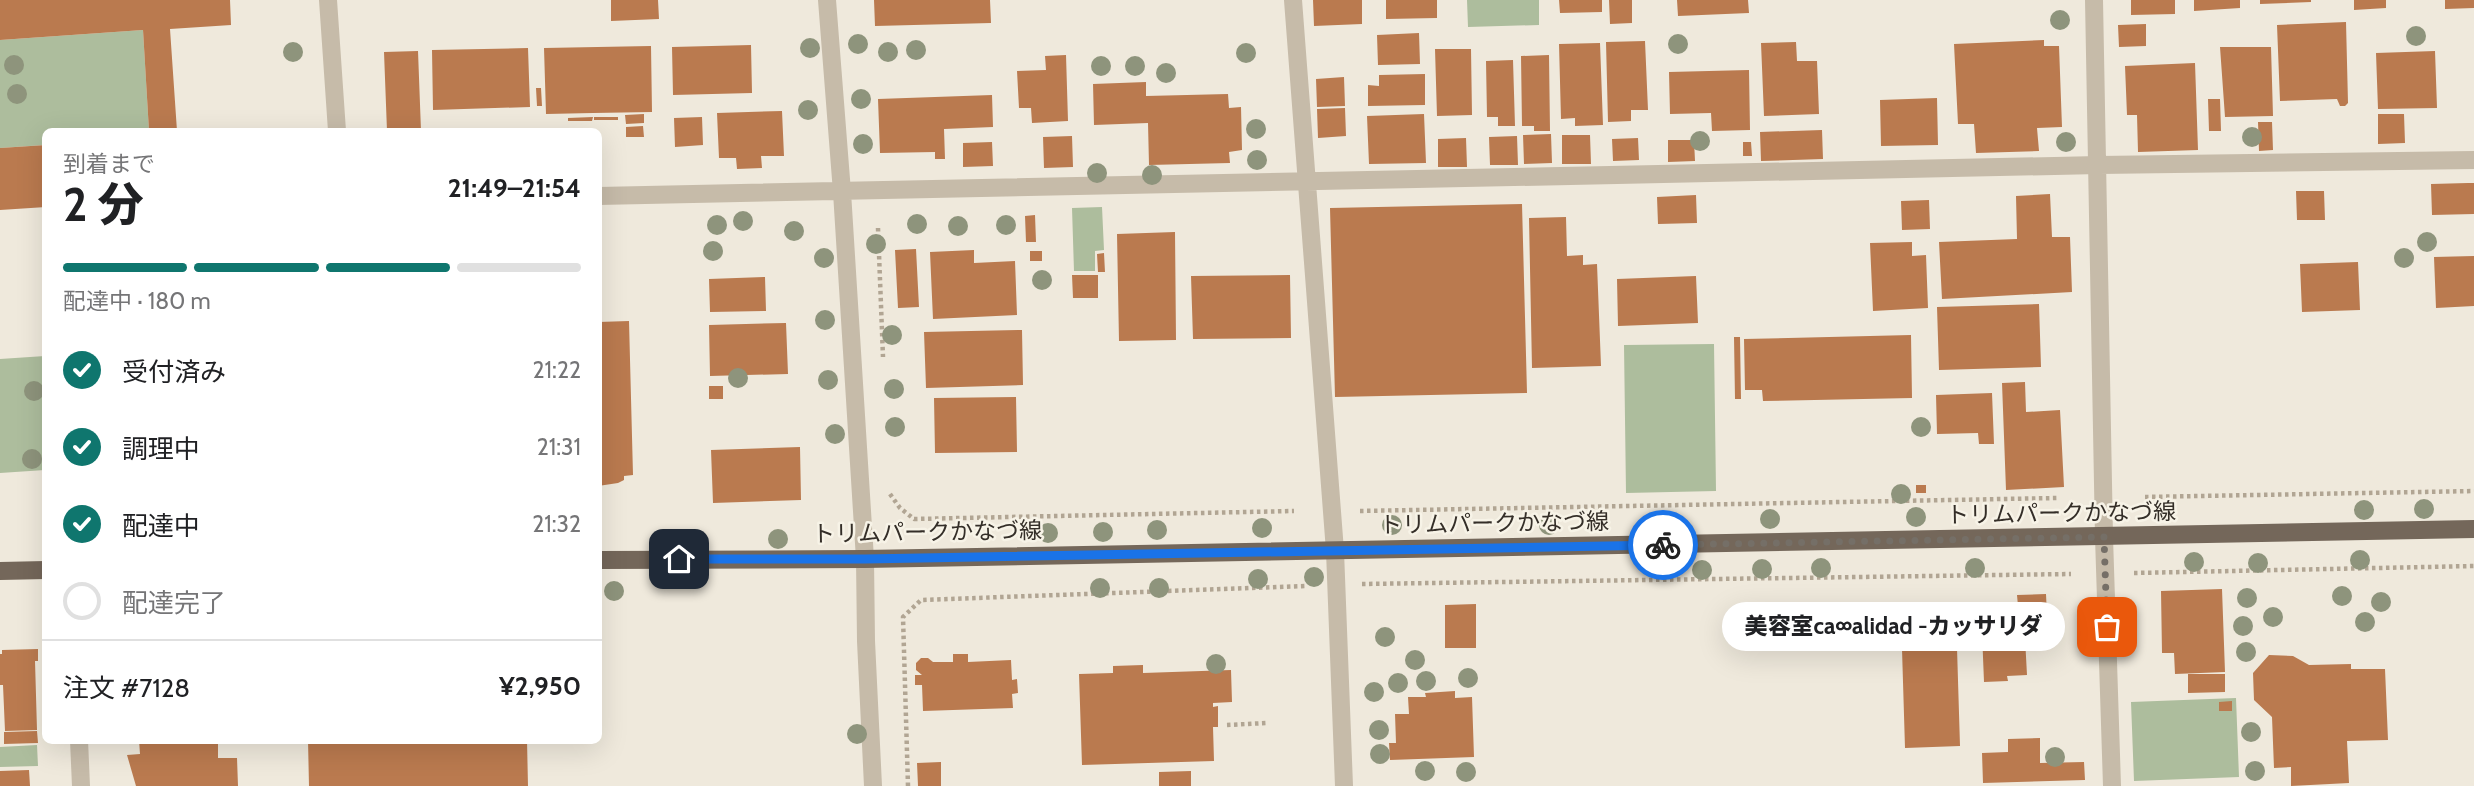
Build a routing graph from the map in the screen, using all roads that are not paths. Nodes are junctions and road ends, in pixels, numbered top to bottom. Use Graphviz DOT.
graph roads {
  1 [pos="328,0"];
  2 [pos="827,0"];
  3 [pos="1293,0"];
  4 [pos="2094,0"];
  5 [pos="337,128"];
  6 [pos="2474,160"];
  7 [pos="2099,165"];
  8 [pos="1308,181"];
  9 [pos="842,192"];
  10 [pos="602,196"];
  11 [pos="2474,529"];
  12 [pos="2104,537"];
  13 [pos="1335,551"];
  14 [pos="865,559"];
  15 [pos="602,560"];
  16 [pos="42,570"];
  17 [pos="0,571"];
  18 [pos="79,744"];
  19 [pos="81,786"];
  20 [pos="873,786"];
  21 [pos="1344,786"];
  22 [pos="2112,786"];
  1 -- 5 [label="street"];
  2 -- 9 [label="street"];
  3 -- 8 [label="street"];
  4 -- 7 [label="street"];
  6 -- 7 [label="street"];
  7 -- 8 [label="street"];
  7 -- 12 [label="street"];
  8 -- 9 [label="street"];
  8 -- 13 [label="street"];
  9 -- 10 [label="street"];
  9 -- 14 [label="street"];
  11 -- 12 [label="main road, トリムパークかなづ線"];
  12 -- 13 [label="main road, トリムパークかなづ線"];
  12 -- 22 [label="street"];
  13 -- 14 [label="main road, トリムパークかなづ線"];
  13 -- 21 [label="street"];
  14 -- 15 [label="main road, トリムパークかなづ線"];
  14 -- 20 [label="street"];
  16 -- 17 [label="main road"];
  18 -- 19 [label="street"];
}
